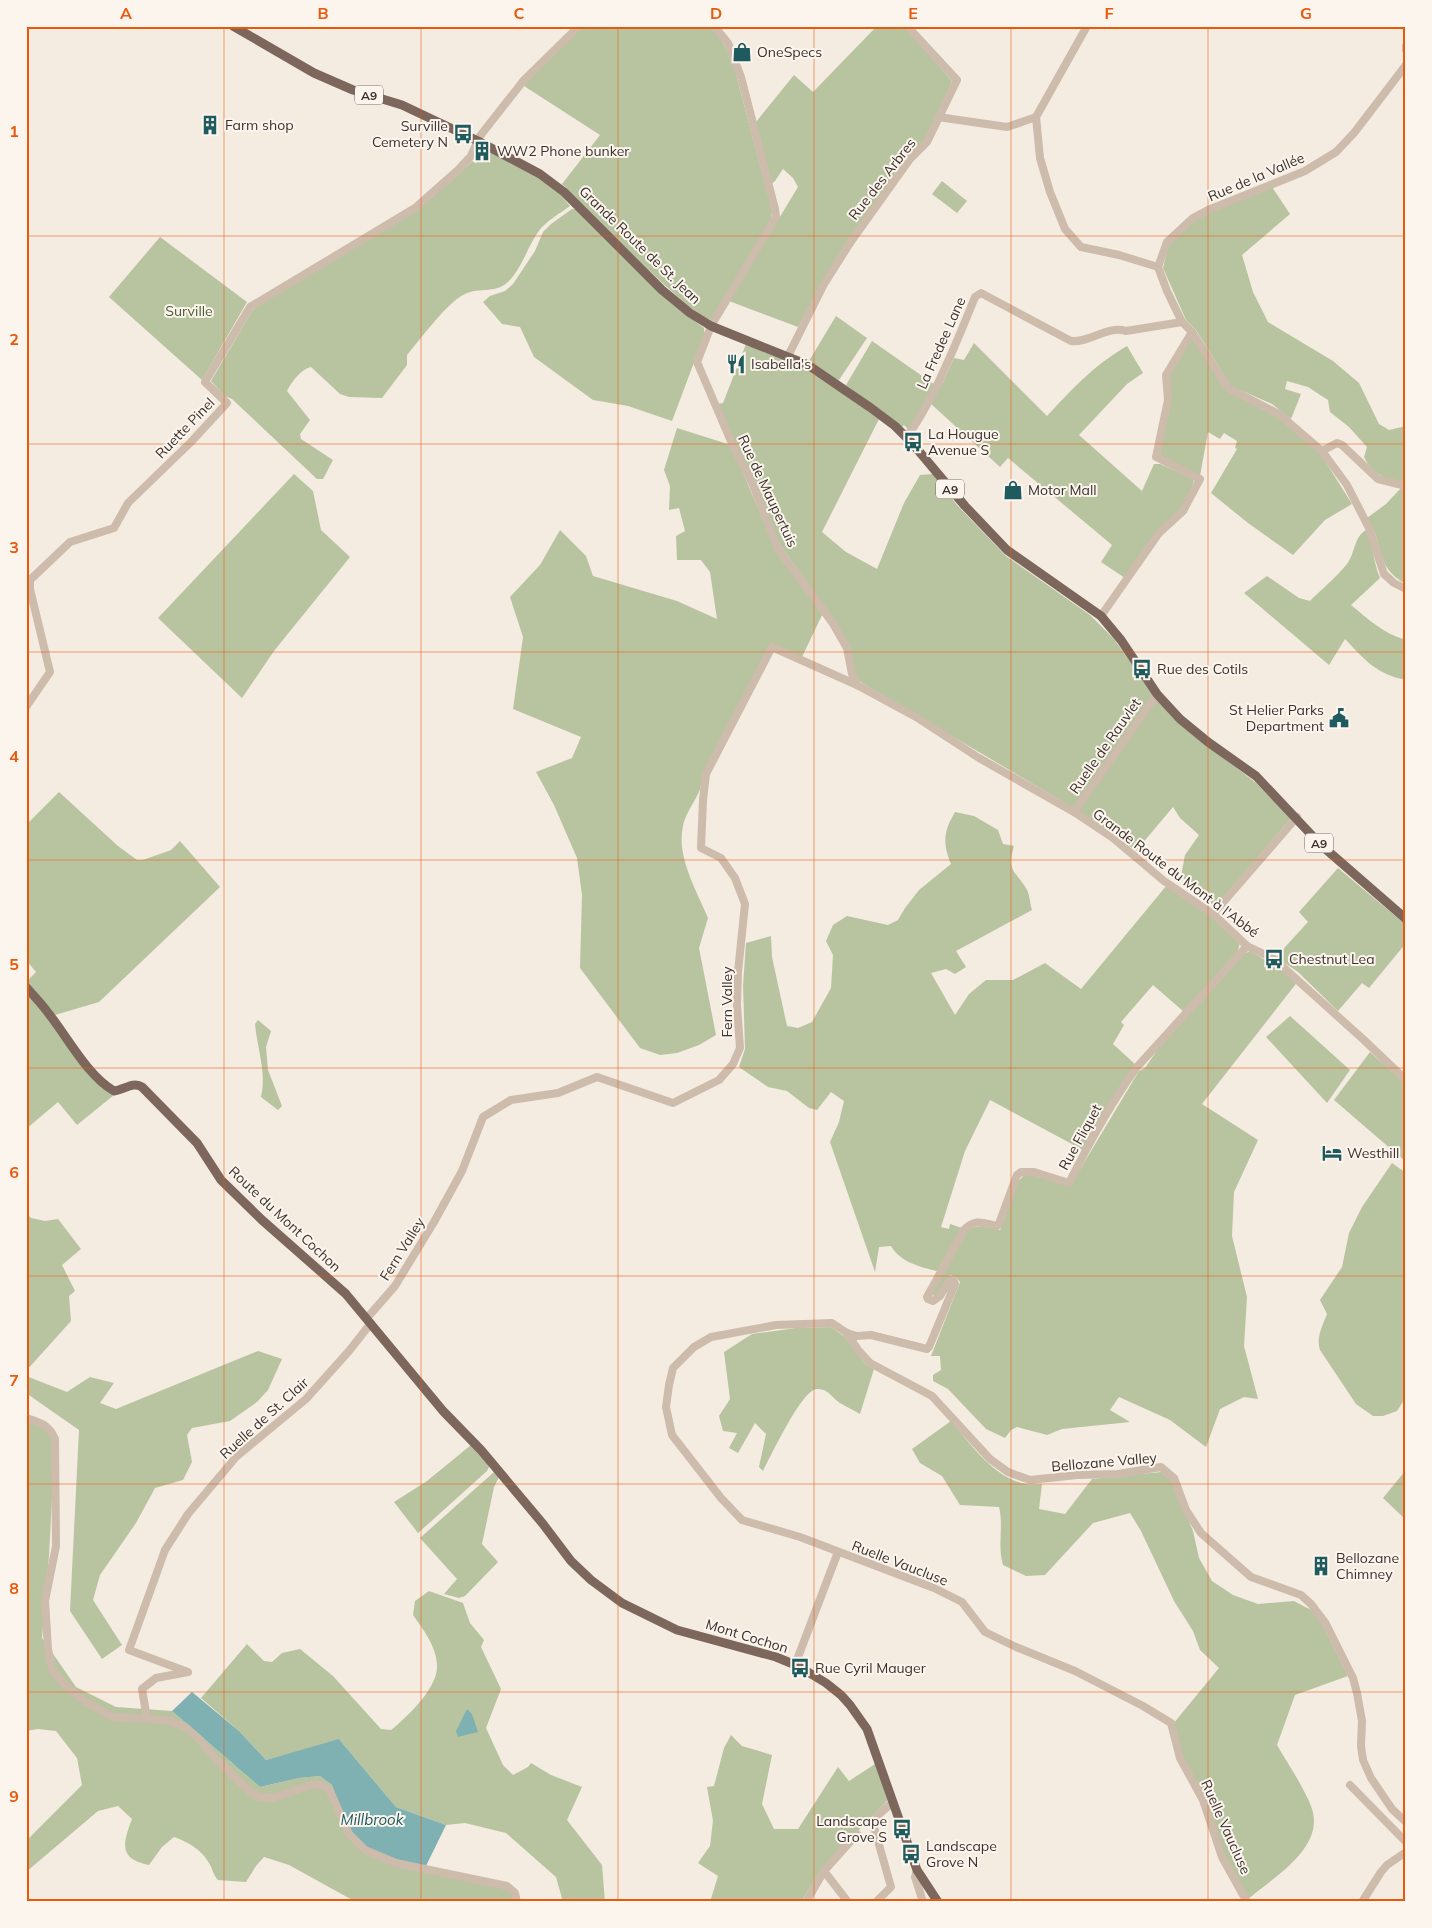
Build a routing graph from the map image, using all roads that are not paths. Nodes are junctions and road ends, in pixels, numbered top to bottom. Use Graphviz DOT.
graph roads {
  1 [pos="233,26"];
  2 [pos="579,26"];
  3 [pos="714,26"];
  4 [pos="907,26"];
  5 [pos="1087,26"];
  6 [pos="1406,46"];
  7 [pos="1406,50"];
  8 [pos="1406,65"];
  9 [pos="938,117"];
  10 [pos="1036,117"];
  11 [pos="478,141"];
  12 [pos="1158,267"];
  13 [pos="1182,322"];
  14 [pos="711,326"];
  15 [pos="1192,332"];
  16 [pos="788,356"];
  17 [pos="906,437"];
  18 [pos="1322,450"];
  19 [pos="1406,486"];
  20 [pos="1406,589"];
  21 [pos="1101,616"];
  22 [pos="856,685"];
  23 [pos="1157,694"];
  24 [pos="26,707"];
  25 [pos="1074,812"];
  26 [pos="1297,817"];
  27 [pos="1212,914"];
  28 [pos="1406,919"];
  29 [pos="1247,946"];
  30 [pos="26,987"];
  31 [pos="1406,1080"];
  32 [pos="368,1320"];
  33 [pos="832,1323"];
  34 [pos="847,1333"];
  35 [pos="26,1418"];
  36 [pos="481,1450"];
  37 [pos="838,1552"];
  38 [pos="794,1665"];
  39 [pos="147,1719"];
  40 [pos="1350,1786"];
  41 [pos="893,1802"];
  42 [pos="1406,1822"];
  43 [pos="857,1834"];
  44 [pos="1406,1842"];
  45 [pos="1406,1852"];
  46 [pos="917,1870"];
  47 [pos="824,1871"];
  48 [pos="517,1902"];
  49 [pos="806,1902"];
  50 [pos="848,1902"];
  51 [pos="876,1902"];
  52 [pos="923,1902"];
  53 [pos="938,1902"];
  54 [pos="1248,1902"];
  55 [pos="1362,1902"];
  1 -- 11 [label="main road, Grande Route de St. Jean / A9"];
  2 -- 11 [label="street"];
  3 -- 14 [label="street, Rue de Maupertuis"];
  4 -- 9 [label="street, Rue des Arbres"];
  5 -- 10 [label="street"];
  6 -- 7 [label="street"];
  8 -- 12 [label="street, Rue de la Vallée"];
  9 -- 10 [label="street"];
  9 -- 16 [label="street, Rue des Arbres"];
  10 -- 12 [label="street"];
  11 -- 14 [label="main road, Grande Route de St. Jean / A9"];
  11 -- 24 [label="street, Ruette Pinel"];
  12 -- 13 [label="street"];
  13 -- 15 [label="street"];
  13 -- 17 [label="street, La Fredee Lane"];
  14 -- 16 [label="main road, Grande Route de St. Jean / A9"];
  14 -- 22 [label="street, Rue de Maupertuis"];
  15 -- 18 [label="street"];
  15 -- 21 [label="street"];
  16 -- 17 [label="main road, Grande Route de St. Jean / A9"];
  17 -- 21 [label="main road, Grande Route de St. Jean / A9"];
  18 -- 19 [label="street"];
  18 -- 20 [label="street"];
  21 -- 23 [label="main road, Grande Route de St. Jean / A9"];
  22 -- 25 [label="street, Grande Route du Mont à l'Abbé"];
  22 -- 32 [label="street, Fern Valley"];
  23 -- 25 [label="street, Ruelle de Rauvlet"];
  23 -- 26 [label="main road, Grande Route de St. Jean / A9"];
  25 -- 27 [label="street, Grande Route du Mont à l'Abbé"];
  26 -- 27 [label="street"];
  26 -- 28 [label="main road, Grande Route de St. Jean / A9"];
  27 -- 29 [label="street, Grande Route du Mont à l'Abbé"];
  29 -- 31 [label="street, Grande Route du Mont à l'Abbé"];
  29 -- 34 [label="street, Rue Fliquet"];
  30 -- 32 [label="main road, Route du Mont Cochon"];
  32 -- 36 [label="main road, Route du Mont Cochon"];
  32 -- 39 [label="street, Ruelle de St. Clair"];
  33 -- 34 [label="street, Bellozane Valley"];
  33 -- 37 [label="street, Ruelle Vaucluse"];
  34 -- 42 [label="street, Bellozane Valley"];
  35 -- 39 [label="street"];
  36 -- 38 [label="main road, Mont Cochon"];
  37 -- 38 [label="street"];
  37 -- 54 [label="street, Ruelle Vaucluse"];
  38 -- 41 [label="main road, Mont Cochon"];
  39 -- 48 [label="street"];
  40 -- 44 [label="street"];
  41 -- 46 [label="main road, Mont Cochon"];
  41 -- 51 [label="street"];
  43 -- 47 [label="street"];
  45 -- 55 [label="street"];
  46 -- 52 [label="street"];
  46 -- 53 [label="main road, Mont Cochon"];
  47 -- 49 [label="street"];
  47 -- 50 [label="street"];
}
